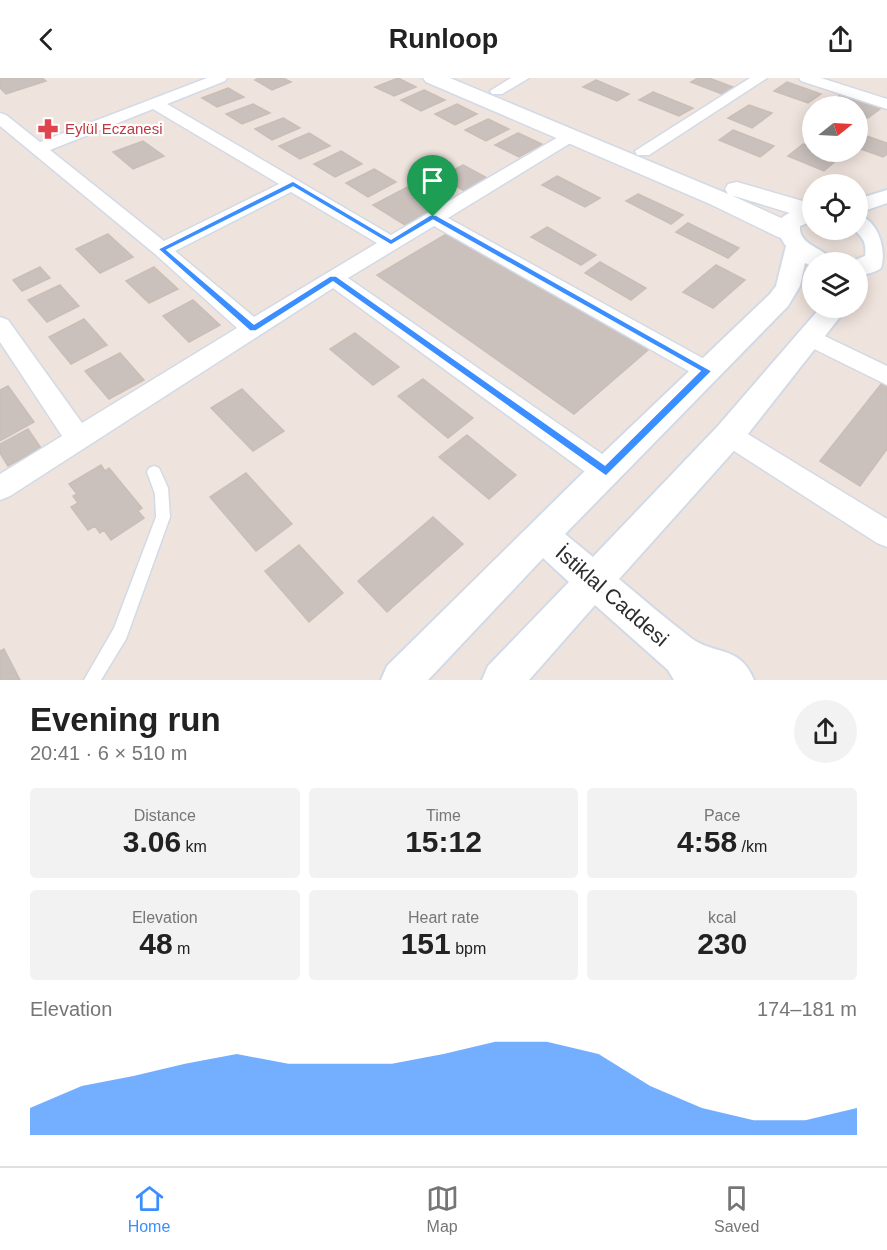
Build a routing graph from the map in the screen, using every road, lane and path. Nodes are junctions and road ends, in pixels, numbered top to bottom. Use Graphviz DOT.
graph roads {
  1 [pos="220,78"];
  2 [pos="433,78"];
  3 [pos="466,78"];
  4 [pos="522,78"];
  5 [pos="760,78"];
  6 [pos="806,78"];
  7 [pos="853,78"];
  8 [pos="887,89"];
  9 [pos="497,91"];
  10 [pos="154,103"];
  11 [pos="887,104"];
  12 [pos="4,126"];
  13 [pos="571,136"];
  14 [pos="37,149"];
  15 [pos="643,151"];
  16 [pos="293,184"];
  17 [pos="887,196"];
  18 [pos="868,203"];
  19 [pos="802,210"];
  20 [pos="802,216"];
  21 [pos="433,217"];
  22 [pos="868,240"];
  23 [pos="391,243"];
  24 [pos="802,247"];
  25 [pos="162,249"];
  26 [pos="876,254"];
  27 [pos="333,278"];
  28 [pos="827,318"];
  29 [pos="0,325"];
  30 [pos="253,329"];
  31 [pos="812,338"];
  32 [pos="707,371"];
  33 [pos="887,376"];
  34 [pos="729,435"];
  35 [pos="79,440"];
  36 [pos="606,471"];
  37 [pos="154,472"];
  38 [pos="0,488"];
  39 [pos="887,534"];
  40 [pos="542,536"];
  41 [pos="593,580"];
  42 [pos="690,668"];
  43 [pos="92,680"];
  44 [pos="401,680"];
  45 [pos="502,680"];
  46 [pos="734,680"];
  1 -- 10 [label="street"];
  2 -- 13 [label="main road"];
  3 -- 9 [label="main road"];
  4 -- 9 [label="street"];
  5 -- 15 [label="street"];
  6 -- 11 [label="street"];
  7 -- 8 [label="street"];
  9 -- 15 [label="main road"];
  10 -- 14 [label="street"];
  10 -- 16 [label="street"];
  12 -- 14 [label="street"];
  13 -- 21 [label="street"];
  13 -- 24 [label="main road"];
  14 -- 25 [label="street"];
  15 -- 19 [label="main road"];
  16 -- 23 [label="street"];
  16 -- 25 [label="street"];
  17 -- 18 [label="street"];
  20 -- 24 [label="street"];
  21 -- 23 [label="street"];
  21 -- 32 [label="street"];
  22 -- 26 [label="street"];
  23 -- 27 [label="street"];
  24 -- 32 [label="street"];
  25 -- 30 [label="street"];
  27 -- 30 [label="street"];
  27 -- 36 [label="street"];
  28 -- 31 [label="street"];
  29 -- 35 [label="street"];
  30 -- 35 [label="street"];
  31 -- 33 [label="street"];
  31 -- 34 [label="street"];
  32 -- 36 [label="street"];
  34 -- 39 [label="street"];
  34 -- 41 [label="street"];
  35 -- 38 [label="street"];
  36 -- 40 [label="street"];
  37 -- 43 [label="lane"];
  40 -- 41 [label="street, İstiklal Caddesi"];
  40 -- 44 [label="street"];
  41 -- 42 [label="street, İstiklal Caddesi"];
  41 -- 45 [label="street"];
  42 -- 46 [label="street, İstiklal Caddesi"];
}
